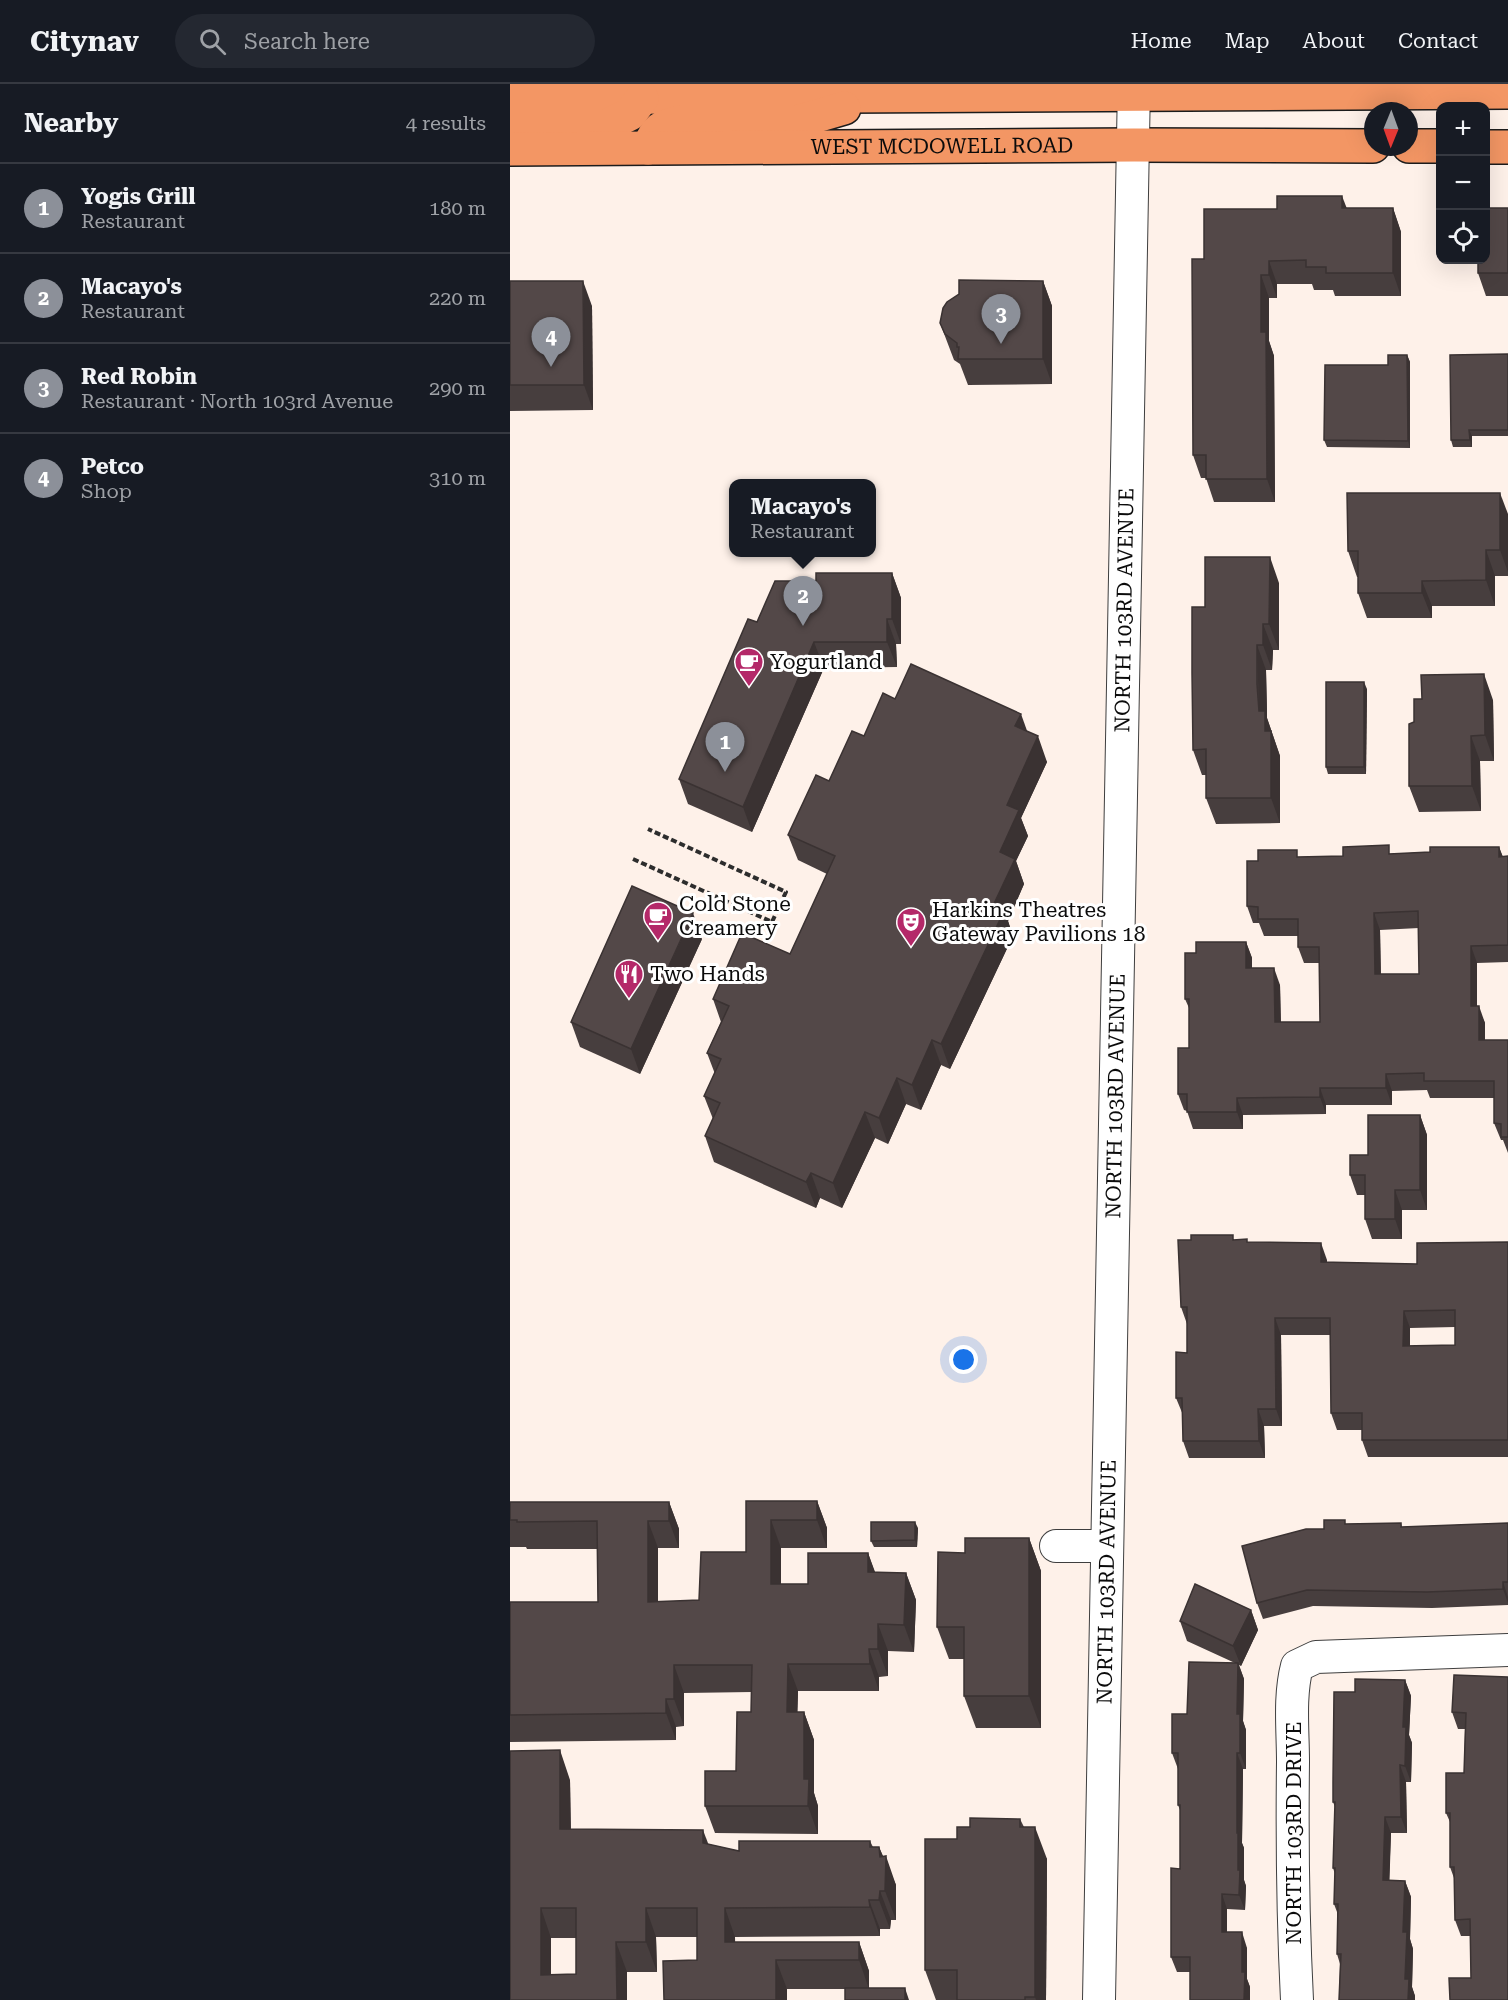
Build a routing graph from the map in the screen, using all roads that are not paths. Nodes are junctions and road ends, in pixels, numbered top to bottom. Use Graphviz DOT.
graph roads {
  1 [pos="1134,89"];
  2 [pos="1508,92"];
  3 [pos="891,96"];
  4 [pos="510,98"];
  5 [pos="642,98"];
  6 [pos="510,126"];
  7 [pos="1134,145"];
  8 [pos="1364,146"];
  9 [pos="1418,146"];
  10 [pos="1436,146"];
  11 [pos="1490,147"];
  12 [pos="1508,147"];
  13 [pos="648,148"];
  14 [pos="510,149"];
  15 [pos="1056,1546"];
  16 [pos="1106,1546"];
  17 [pos="1508,1650"];
  18 [pos="1099,2000"];
  19 [pos="1297,2000"];
  1 -- 2 [label="main road"];
  1 -- 3 [label="main road"];
  1 -- 7 [label="street, NORTH 103RD AVENUE"];
  3 -- 5 [label="main road"];
  3 -- 13 [label="main road"];
  4 -- 5 [label="main road"];
  5 -- 6 [label="main road"];
  7 -- 8 [label="main road, WEST MCDOWELL ROAD"];
  7 -- 13 [label="main road, WEST MCDOWELL ROAD"];
  7 -- 16 [label="street, NORTH 103RD AVENUE"];
  9 -- 10 [label="main road"];
  11 -- 12 [label="main road"];
  13 -- 14 [label="main road, WEST MCDOWELL ROAD"];
  15 -- 16 [label="street"];
  16 -- 18 [label="street, NORTH 103RD AVENUE"];
  17 -- 19 [label="street, NORTH 103RD DRIVE"];
}
